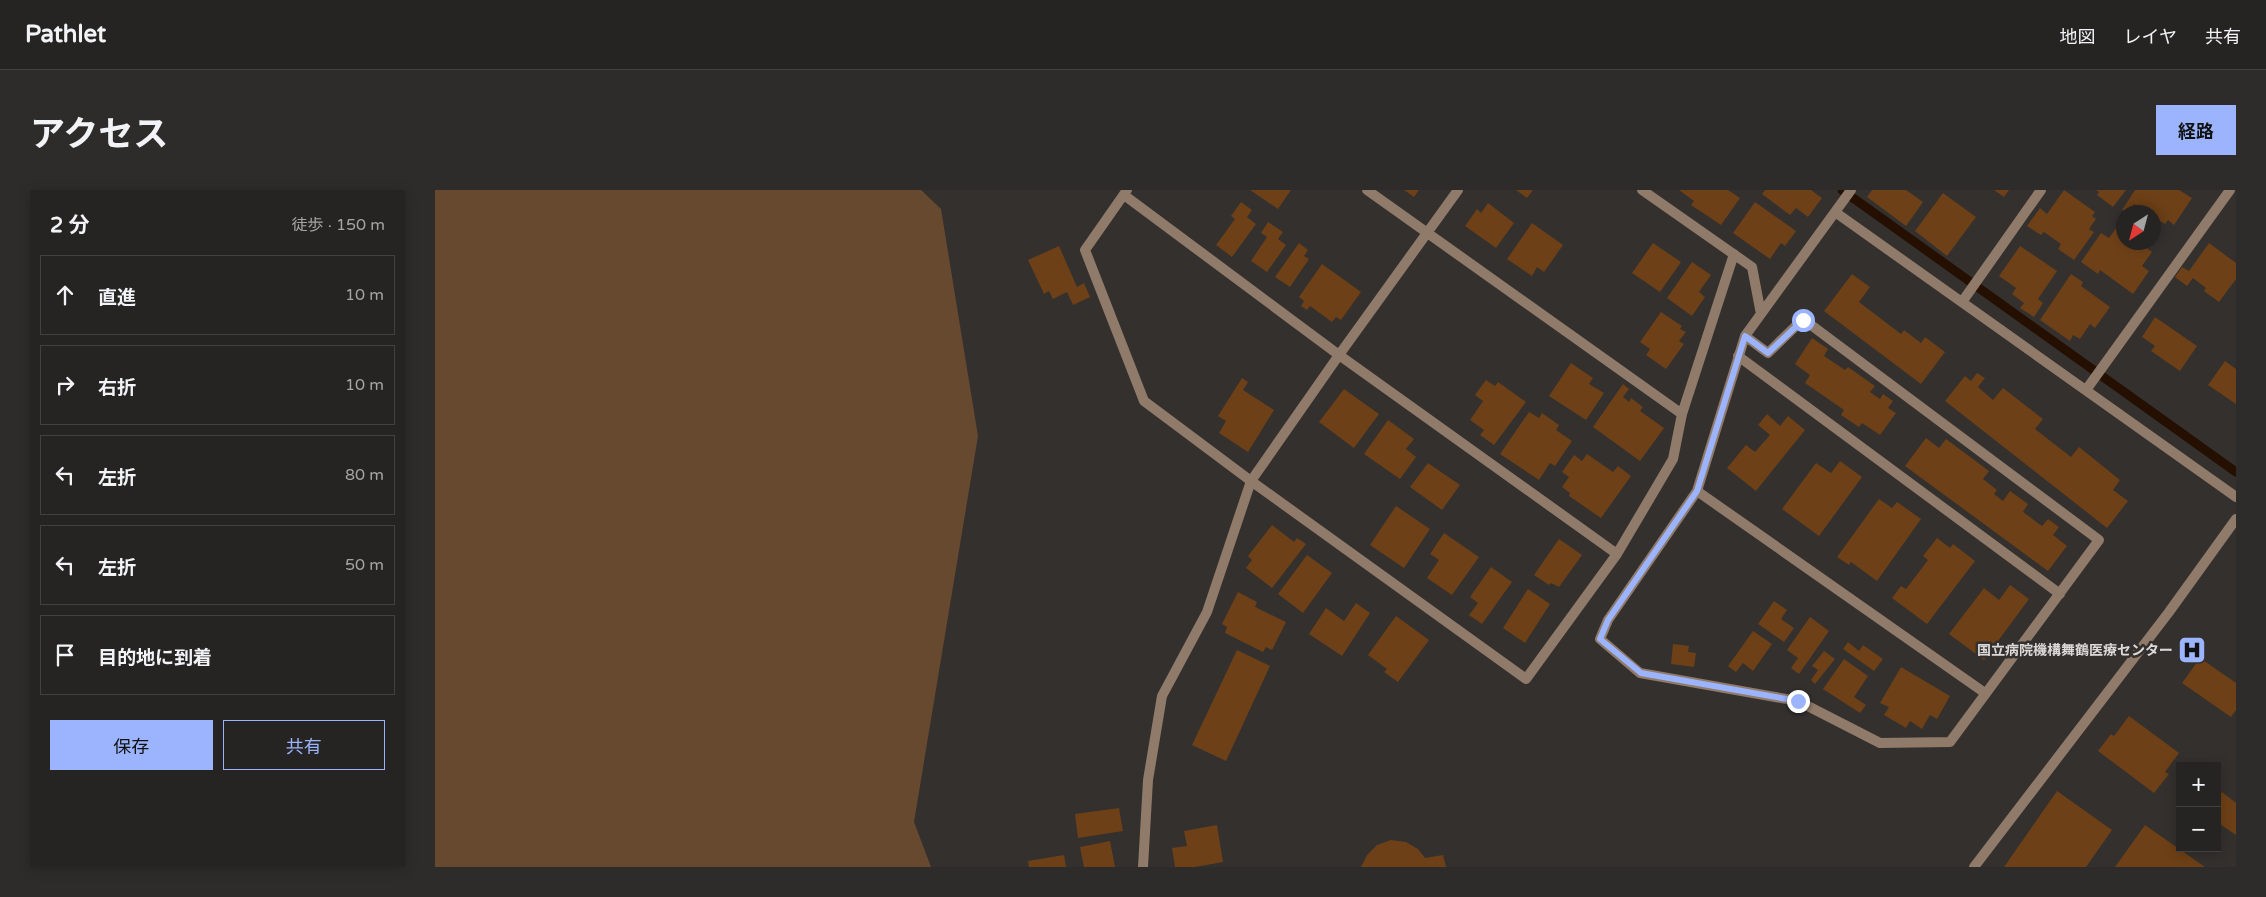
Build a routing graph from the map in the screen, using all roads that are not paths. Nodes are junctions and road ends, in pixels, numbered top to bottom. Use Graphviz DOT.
graph roads {
  1 [pos="1367,190"];
  2 [pos="1458,190"];
  3 [pos="1642,190"];
  4 [pos="1851,190"];
  5 [pos="2041,190"];
  6 [pos="2229,190"];
  7 [pos="1126,193"];
  8 [pos="1835,212"];
  9 [pos="1426,232"];
  10 [pos="1734,254"];
  11 [pos="1961,302"];
  12 [pos="1761,314"];
  13 [pos="1745,336"];
  14 [pos="1339,355"];
  15 [pos="1739,356"];
  16 [pos="2086,390"];
  17 [pos="1682,414"];
  18 [pos="1251,481"];
  19 [pos="1697,491"];
  20 [pos="2236,497"];
  21 [pos="2236,518"];
  22 [pos="1617,554"];
  23 [pos="2060,594"];
  24 [pos="1985,693"];
  25 [pos="1143,867"];
  26 [pos="1974,867"];
  1 -- 9 [label="street"];
  2 -- 9 [label="street"];
  3 -- 10 [label="street"];
  4 -- 8 [label="street"];
  5 -- 11 [label="street"];
  6 -- 16 [label="street"];
  7 -- 14 [label="street"];
  7 -- 18 [label="street"];
  8 -- 11 [label="street"];
  8 -- 12 [label="street"];
  9 -- 14 [label="street"];
  9 -- 17 [label="street"];
  10 -- 12 [label="street"];
  10 -- 17 [label="street"];
  11 -- 16 [label="street"];
  12 -- 13 [label="street"];
  13 -- 15 [label="street"];
  13 -- 23 [label="street"];
  14 -- 18 [label="street"];
  14 -- 22 [label="street"];
  15 -- 19 [label="street"];
  15 -- 23 [label="street"];
  16 -- 20 [label="street"];
  17 -- 22 [label="street"];
  18 -- 22 [label="street"];
  18 -- 25 [label="street"];
  19 -- 24 [label="street"];
  19 -- 24 [label="street"];
  21 -- 26 [label="street"];
  23 -- 24 [label="street"];
}
